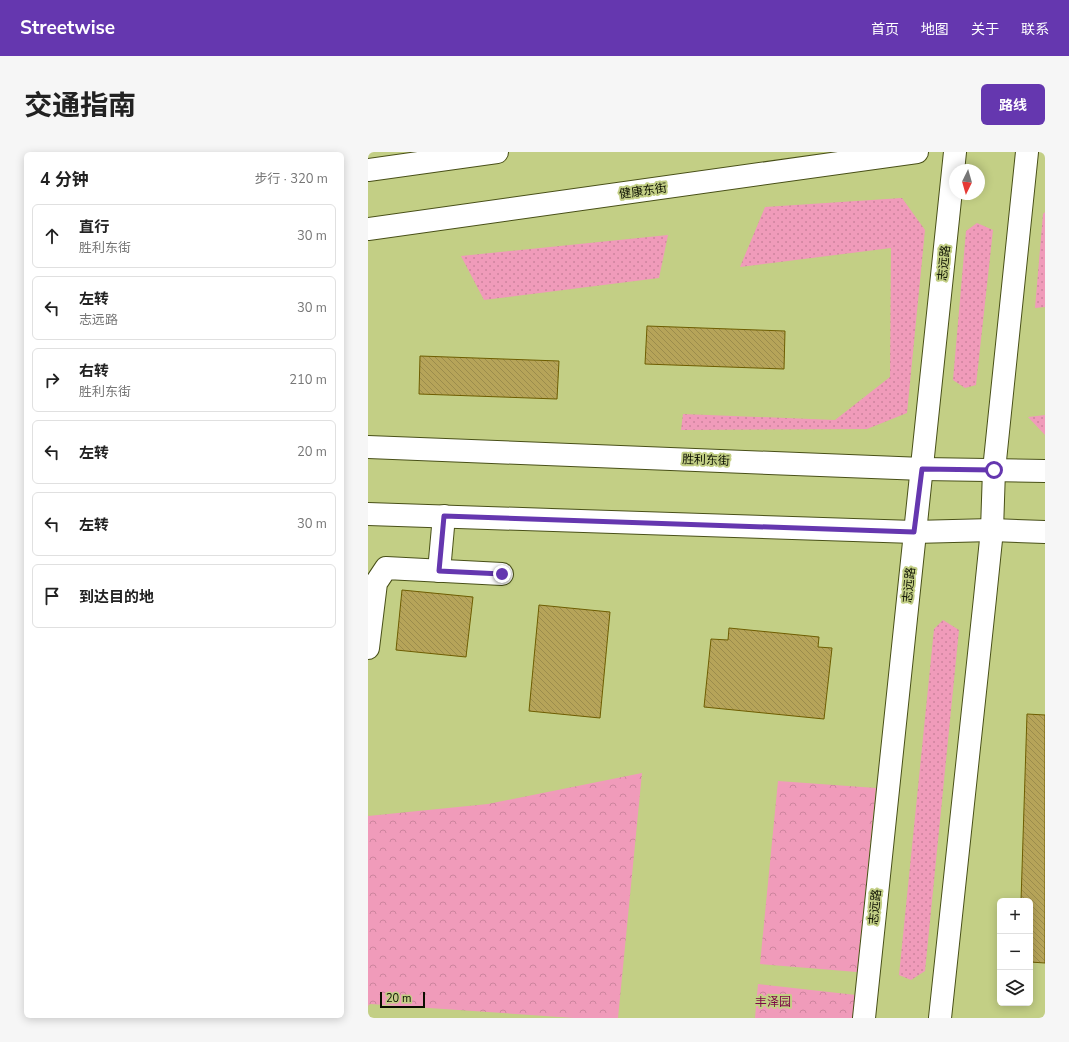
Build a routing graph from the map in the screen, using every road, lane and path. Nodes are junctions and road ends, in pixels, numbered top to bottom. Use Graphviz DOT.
graph roads {
  1 [pos="917,152"];
  2 [pos="955,152"];
  3 [pos="1027,152"];
  4 [pos="484,153"];
  5 [pos="368,170"];
  6 [pos="368,229"];
  7 [pos="368,447"];
  8 [pos="922,469"];
  9 [pos="994,470"];
  10 [pos="1045,471"];
  11 [pos="368,514"];
  12 [pos="444,516"];
  13 [pos="992,530"];
  14 [pos="914,532"];
  15 [pos="1045,532"];
  16 [pos="439,571"];
  17 [pos="502,574"];
  18 [pos="368,648"];
  19 [pos="864,1018"];
  20 [pos="940,1018"];
  1 -- 6 [label="main road, 健康东街"];
  2 -- 8 [label="main road, 志远路"];
  3 -- 9 [label="main road"];
  4 -- 5 [label="main road"];
  7 -- 8 [label="main road, 胜利东街"];
  8 -- 9 [label="main road, 胜利东街"];
  8 -- 14 [label="main road, 志远路"];
  9 -- 10 [label="main road, 胜利东街"];
  9 -- 13 [label="main road"];
  11 -- 12 [label="main road"];
  12 -- 14 [label="main road"];
  12 -- 16 [label="main road"];
  13 -- 14 [label="main road"];
  13 -- 15 [label="main road"];
  13 -- 20 [label="main road"];
  14 -- 19 [label="main road, 志远路"];
  16 -- 17 [label="main road"];
  16 -- 18 [label="main road"];
}
